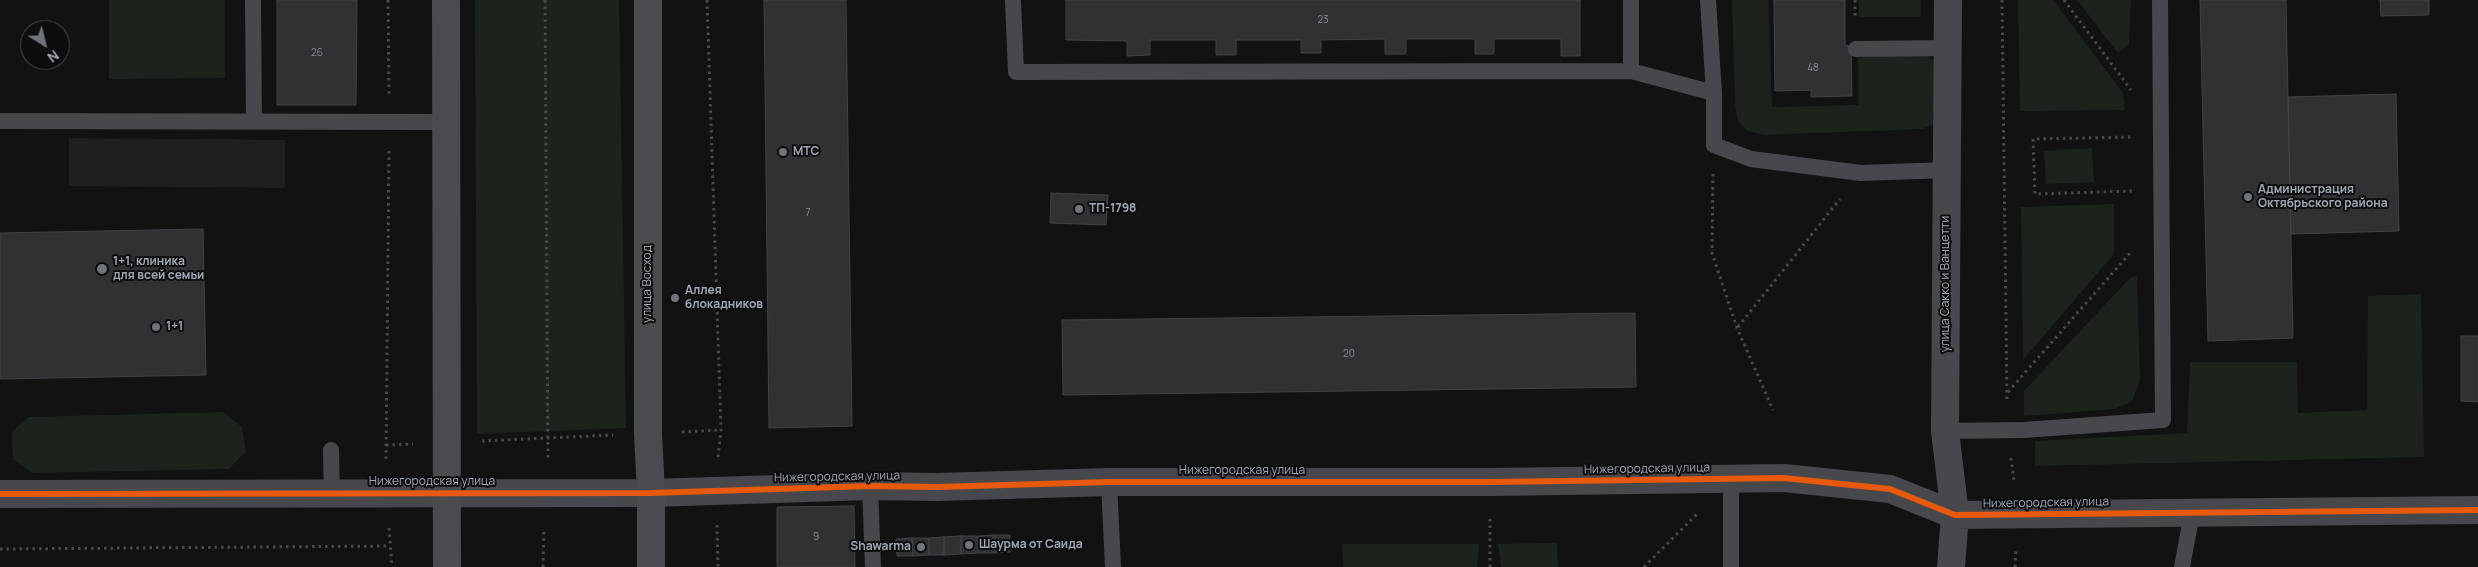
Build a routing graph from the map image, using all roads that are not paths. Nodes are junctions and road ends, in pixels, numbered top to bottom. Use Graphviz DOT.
graph roads {
  1 [pos="253,0"];
  2 [pos="446,0"];
  3 [pos="648,0"];
  4 [pos="1013,0"];
  5 [pos="1631,0"];
  6 [pos="1708,0"];
  7 [pos="1948,0"];
  8 [pos="2160,0"];
  9 [pos="1948,48"];
  10 [pos="1856,49"];
  11 [pos="1631,71"];
  12 [pos="1714,93"];
  13 [pos="0,121"];
  14 [pos="254,122"];
  15 [pos="448,122"];
  16 [pos="1947,170"];
  17 [pos="1945,431"];
  18 [pos="332,450"];
  19 [pos="1731,480"];
  20 [pos="1109,482"];
  21 [pos="870,486"];
  22 [pos="651,493"];
  23 [pos="0,494"];
  24 [pos="332,494"];
  25 [pos="446,494"];
  26 [pos="2478,510"];
  27 [pos="2192,513"];
  28 [pos="1955,515"];
  29 [pos="447,567"];
  30 [pos="651,567"];
  31 [pos="873,567"];
  32 [pos="1113,567"];
  33 [pos="1731,567"];
  34 [pos="1952,567"];
  35 [pos="2182,567"];
  1 -- 14 [label="lane"];
  2 -- 15 [label="main road"];
  3 -- 22 [label="main road, улица Восход"];
  4 -- 11 [label="lane"];
  5 -- 11 [label="lane"];
  6 -- 12 [label="lane"];
  7 -- 9 [label="street, улица Сакко и Ванцетти"];
  8 -- 17 [label="lane"];
  9 -- 10 [label="lane"];
  9 -- 16 [label="street, улица Сакко и Ванцетти"];
  11 -- 12 [label="lane"];
  12 -- 16 [label="lane"];
  13 -- 14 [label="lane"];
  14 -- 15 [label="lane"];
  15 -- 25 [label="main road"];
  16 -- 17 [label="street, улица Сакко и Ванцетти"];
  17 -- 28 [label="street, улица Сакко и Ванцетти"];
  18 -- 24 [label="lane"];
  19 -- 20 [label="street, Нижегородская улица"];
  19 -- 28 [label="street, Нижегородская улица"];
  19 -- 33 [label="lane"];
  20 -- 21 [label="street, Нижегородская улица"];
  20 -- 32 [label="lane"];
  21 -- 22 [label="street, Нижегородская улица"];
  21 -- 31 [label="lane"];
  22 -- 25 [label="street, Нижегородская улица"];
  22 -- 30 [label="main road, улица Восход"];
  23 -- 24 [label="street, Нижегородская улица"];
  24 -- 25 [label="street, Нижегородская улица"];
  25 -- 29 [label="main road"];
  26 -- 27 [label="street, Нижегородская улица"];
  27 -- 28 [label="street, Нижегородская улица"];
  27 -- 35 [label="lane"];
  28 -- 34 [label="street, улица Сакко и Ванцетти"];
}
